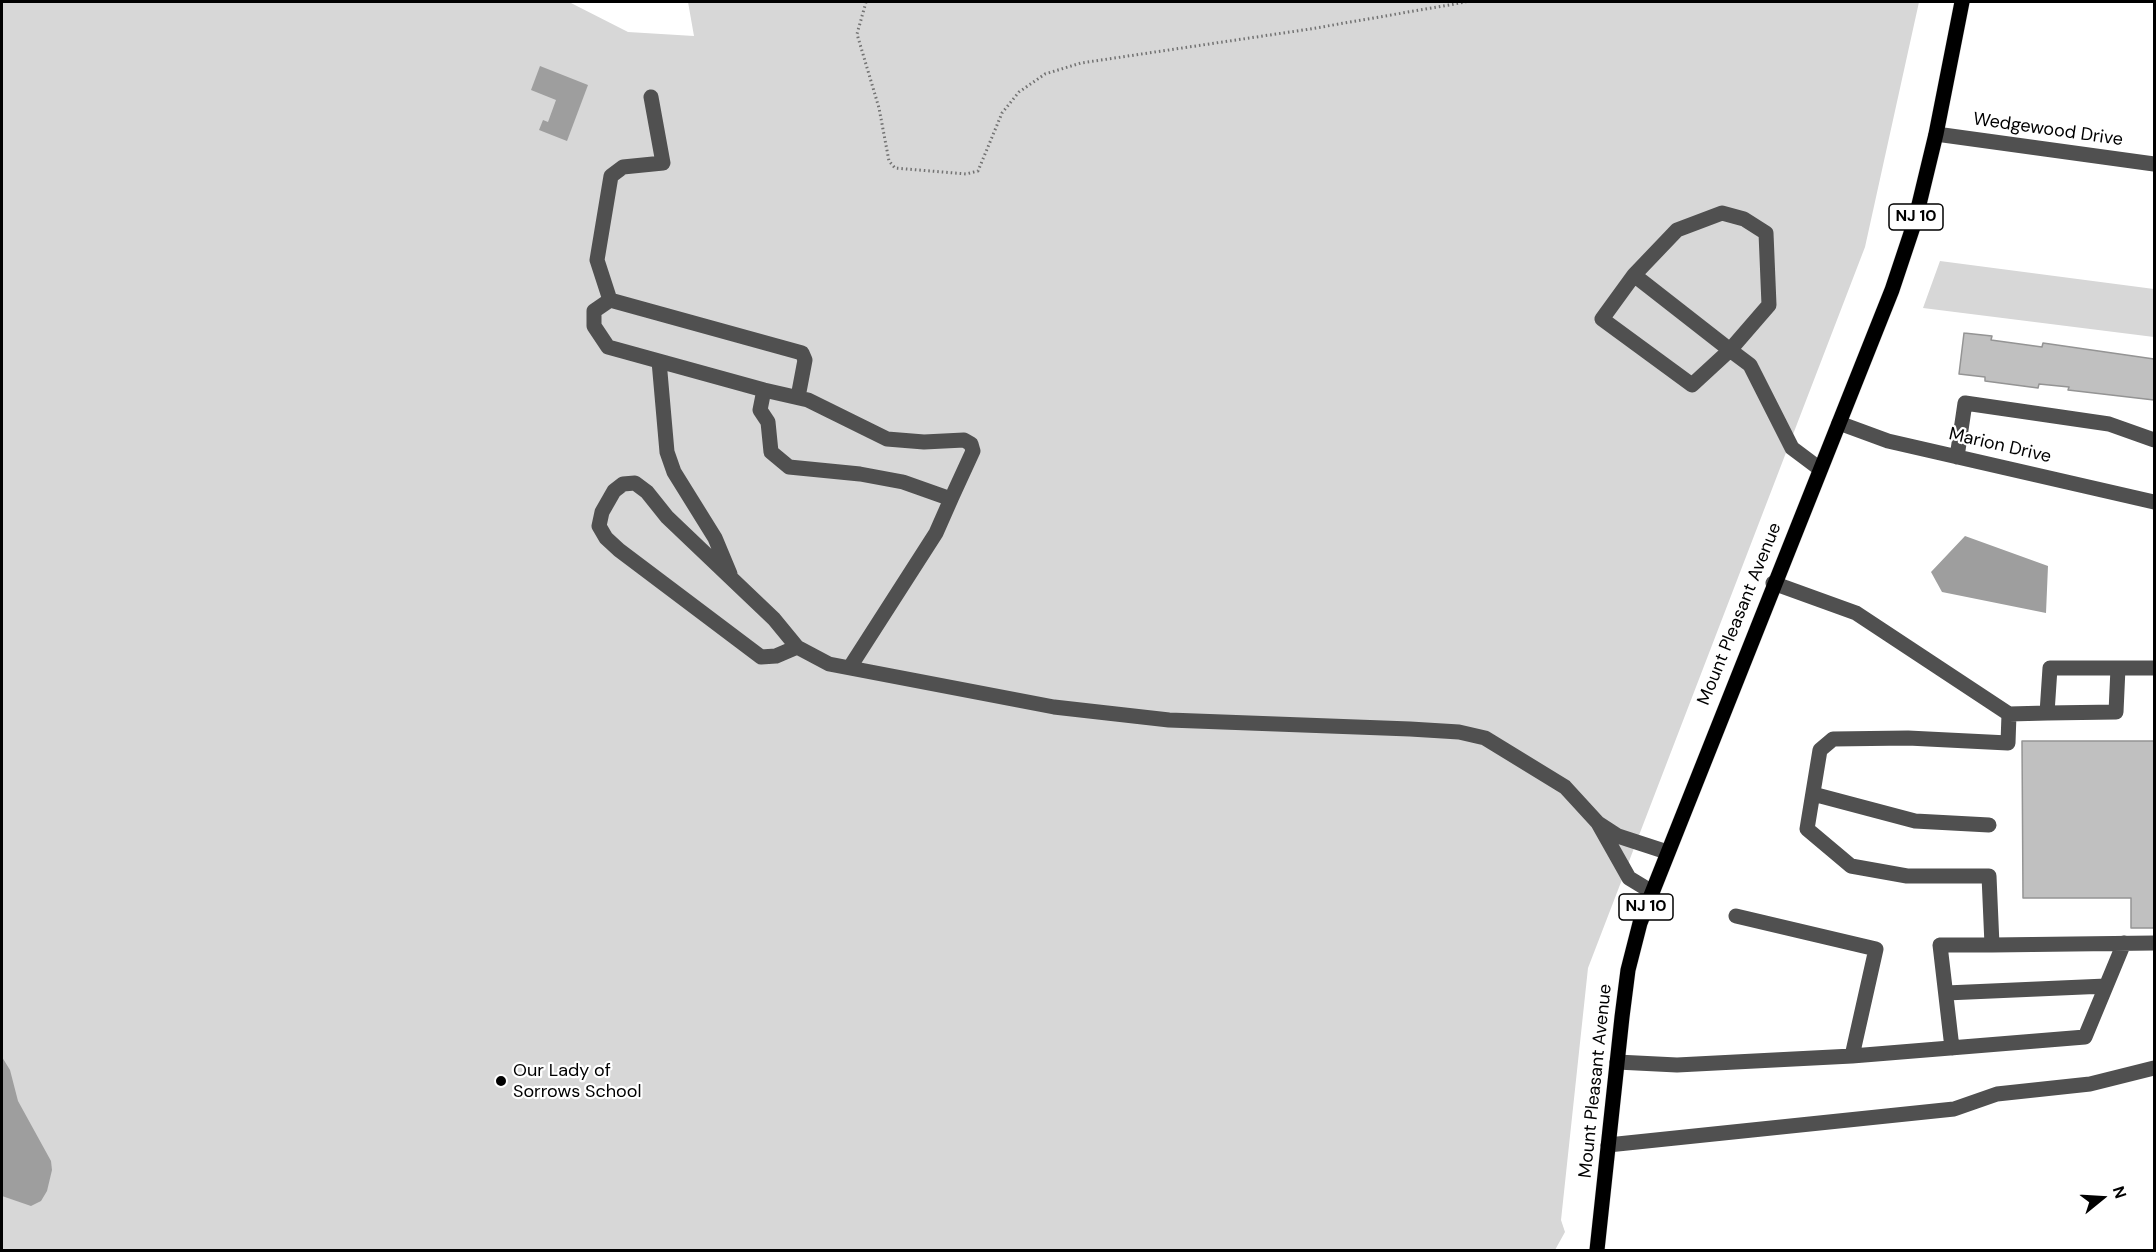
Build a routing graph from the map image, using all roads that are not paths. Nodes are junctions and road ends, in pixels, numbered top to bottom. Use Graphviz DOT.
graph roads {
  1 [pos="1962,2"];
  2 [pos="651,97"];
  3 [pos="1936,134"];
  4 [pos="2154,164"];
  5 [pos="1634,275"];
  6 [pos="610,300"];
  7 [pos="1730,350"];
  8 [pos="659,361"];
  9 [pos="764,390"];
  10 [pos="798,397"];
  11 [pos="1839,423"];
  12 [pos="2154,440"];
  13 [pos="1957,456"];
  14 [pos="1820,470"];
  15 [pos="951,499"];
  16 [pos="2154,502"];
  17 [pos="730,577"];
  18 [pos="1773,583"];
  19 [pos="797,646"];
  20 [pos="850,668"];
  21 [pos="2118,668"];
  22 [pos="2154,668"];
  23 [pos="2047,713"];
  24 [pos="2009,714"];
  25 [pos="1813,794"];
  26 [pos="1598,823"];
  27 [pos="1989,825"];
  28 [pos="1667,852"];
  29 [pos="1652,892"];
  30 [pos="1736,916"];
  31 [pos="2124,943"];
  32 [pos="2154,943"];
  33 [pos="1992,945"];
  34 [pos="2106,986"];
  35 [pos="1946,993"];
  36 [pos="1952,1048"];
  37 [pos="1852,1056"];
  38 [pos="1617,1062"];
  39 [pos="2154,1068"];
  40 [pos="1608,1145"];
  41 [pos="1597,1251"];
  1 -- 3 [label="main road, Mount Pleasant Avenue / NJ 10"];
  2 -- 6 [label="street"];
  3 -- 4 [label="street, Wedgewood Drive"];
  3 -- 11 [label="main road, Mount Pleasant Avenue / NJ 10"];
  5 -- 7 [label="street"];
  5 -- 7 [label="street"];
  5 -- 7 [label="street"];
  6 -- 8 [label="street"];
  6 -- 10 [label="street"];
  7 -- 14 [label="street"];
  8 -- 9 [label="street"];
  8 -- 17 [label="street"];
  9 -- 10 [label="street"];
  9 -- 15 [label="street"];
  10 -- 15 [label="street"];
  11 -- 13 [label="street, Marion Drive"];
  11 -- 14 [label="main road, Mount Pleasant Avenue / NJ 10"];
  12 -- 13 [label="street"];
  13 -- 16 [label="street, Marion Drive"];
  14 -- 18 [label="main road, Mount Pleasant Avenue / NJ 10"];
  15 -- 20 [label="street"];
  17 -- 19 [label="street"];
  17 -- 19 [label="street"];
  18 -- 24 [label="street"];
  18 -- 28 [label="main road, Mount Pleasant Avenue / NJ 10"];
  19 -- 20 [label="street"];
  20 -- 26 [label="street"];
  21 -- 22 [label="street"];
  21 -- 23 [label="street"];
  21 -- 23 [label="street"];
  23 -- 24 [label="street"];
  24 -- 25 [label="street"];
  25 -- 27 [label="street"];
  25 -- 33 [label="street"];
  26 -- 28 [label="street"];
  26 -- 29 [label="street"];
  28 -- 29 [label="main road, Mount Pleasant Avenue / NJ 10"];
  29 -- 38 [label="main road, Mount Pleasant Avenue / NJ 10"];
  30 -- 37 [label="street"];
  31 -- 32 [label="street"];
  31 -- 33 [label="street"];
  31 -- 34 [label="street"];
  33 -- 35 [label="street"];
  34 -- 35 [label="street"];
  34 -- 36 [label="street"];
  35 -- 36 [label="street"];
  36 -- 37 [label="street"];
  37 -- 38 [label="street"];
  38 -- 40 [label="main road, Mount Pleasant Avenue / NJ 10"];
  39 -- 40 [label="street"];
  40 -- 41 [label="main road, Mount Pleasant Avenue / NJ 10"];
}
